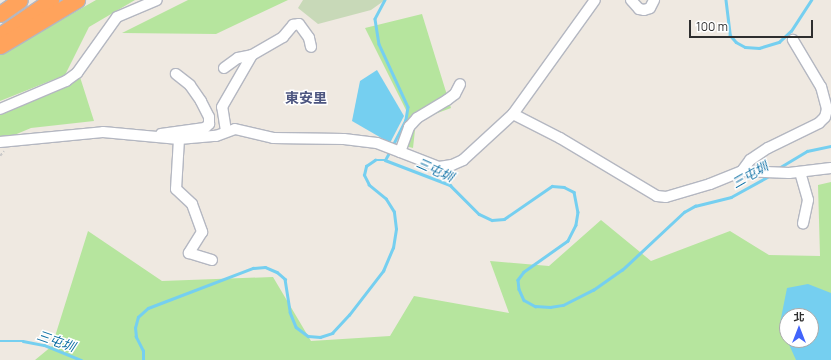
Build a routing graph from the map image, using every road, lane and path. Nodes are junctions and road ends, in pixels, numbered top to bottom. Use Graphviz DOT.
graph roads {
  1 [pos="20,0"];
  2 [pos="51,0"];
  3 [pos="77,0"];
  4 [pos="157,0"];
  5 [pos="595,0"];
  6 [pos="631,0"];
  7 [pos="654,0"];
  8 [pos="0,14"];
  9 [pos="0,36"];
  10 [pos="792,40"];
  11 [pos="0,46"];
  12 [pos="311,47"];
  13 [pos="252,55"];
  14 [pos="224,68"];
  15 [pos="176,74"];
  16 [pos="460,84"];
  17 [pos="0,109"];
  18 [pos="513,114"];
  19 [pos="226,131"];
  20 [pos="151,136"];
  21 [pos="179,139"];
  22 [pos="0,142"];
  23 [pos="400,152"];
  24 [pos="831,168"];
  25 [pos="742,171"];
  26 [pos="800,172"];
  27 [pos="802,222"];
  28 [pos="212,260"];
  1 -- 8 [label="highway"];
  2 -- 9 [label="highway"];
  3 -- 11 [label="highway"];
  4 -- 17 [label="street"];
  5 -- 18 [label="street"];
  6 -- 7 [label="street"];
  10 -- 25 [label="street"];
  12 -- 13 [label="street"];
  13 -- 14 [label="street"];
  13 -- 19 [label="street"];
  15 -- 20 [label="street"];
  16 -- 23 [label="street"];
  18 -- 23 [label="street"];
  18 -- 25 [label="street"];
  19 -- 21 [label="street"];
  19 -- 23 [label="street"];
  20 -- 21 [label="street"];
  20 -- 22 [label="street"];
  21 -- 28 [label="street"];
  24 -- 26 [label="street"];
  25 -- 26 [label="street"];
  26 -- 27 [label="street"];
}
